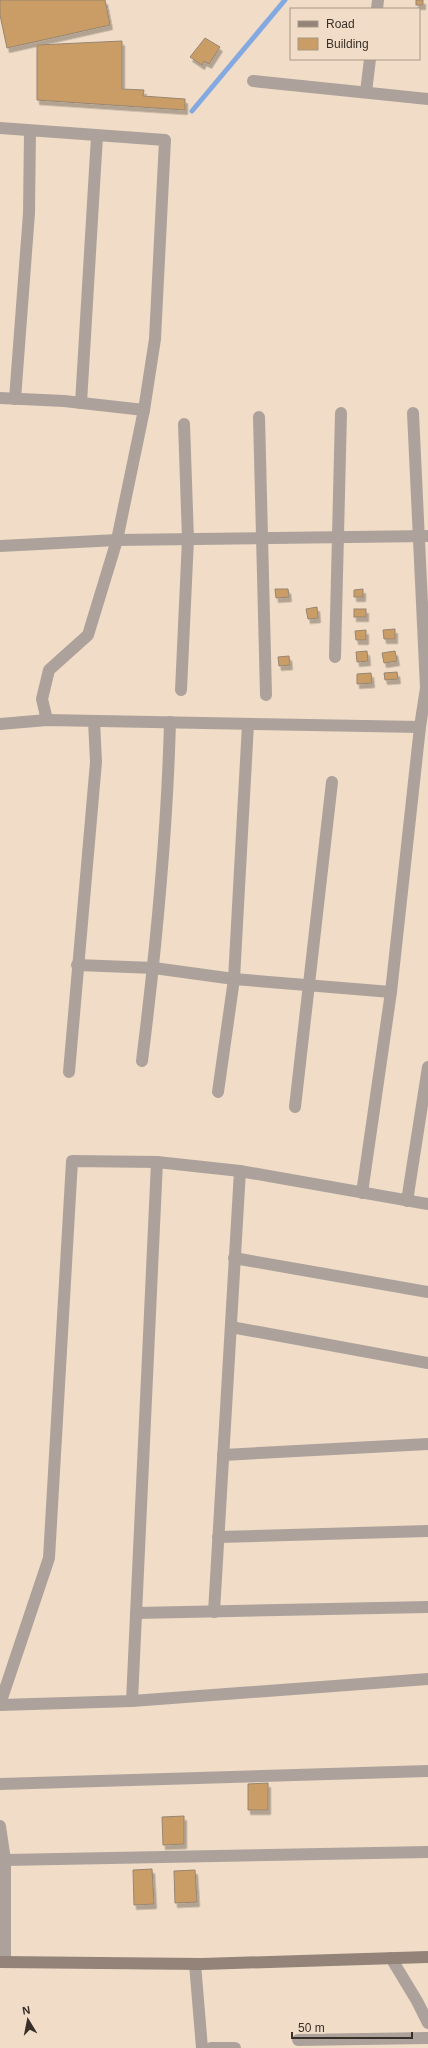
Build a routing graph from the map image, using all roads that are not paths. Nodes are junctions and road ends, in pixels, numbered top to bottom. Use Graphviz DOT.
graph roads {
  1 [pos="370,60"];
  2 [pos="253,81"];
  3 [pos="366,92"];
  4 [pos="428,98"];
  5 [pos="0,128"];
  6 [pos="30,131"];
  7 [pos="96,136"];
  8 [pos="0,398"];
  9 [pos="15,399"];
  10 [pos="80,403"];
  11 [pos="144,410"];
  12 [pos="341,413"];
  13 [pos="413,413"];
  14 [pos="259,417"];
  15 [pos="184,424"];
  16 [pos="424,536"];
  17 [pos="337,537"];
  18 [pos="263,538"];
  19 [pos="188,539"];
  20 [pos="117,540"];
  21 [pos="0,546"];
  22 [pos="335,656"];
  23 [pos="181,690"];
  24 [pos="266,695"];
  25 [pos="426,711"];
  26 [pos="47,720"];
  27 [pos="94,721"];
  28 [pos="170,722"];
  29 [pos="0,724"];
  30 [pos="248,724"];
  31 [pos="420,727"];
  32 [pos="332,782"];
  33 [pos="77,965"];
  34 [pos="154,968"];
  35 [pos="234,979"];
  36 [pos="309,985"];
  37 [pos="391,992"];
  38 [pos="142,1061"];
  39 [pos="428,1066"];
  40 [pos="69,1072"];
  41 [pos="218,1092"];
  42 [pos="294,1107"];
  43 [pos="157,1162"];
  44 [pos="240,1171"];
  45 [pos="362,1193"];
  46 [pos="407,1201"];
  47 [pos="428,1204"];
  48 [pos="234,1258"];
  49 [pos="428,1292"];
  50 [pos="230,1327"];
  51 [pos="428,1363"];
  52 [pos="428,1444"];
  53 [pos="223,1455"];
  54 [pos="428,1531"];
  55 [pos="218,1537"];
  56 [pos="428,1607"];
  57 [pos="214,1612"];
  58 [pos="136,1613"];
  59 [pos="428,1679"];
  60 [pos="132,1701"];
  61 [pos="0,1704"];
  62 [pos="428,1771"];
  63 [pos="0,1784"];
  64 [pos="0,1826"];
  65 [pos="428,1852"];
  66 [pos="5,1860"];
  67 [pos="428,1957"];
  68 [pos="391,1958"];
  69 [pos="3,1961"];
  70 [pos="195,1964"];
  71 [pos="428,2023"];
  72 [pos="428,2038"];
  73 [pos="298,2040"];
  74 [pos="346,2044"];
  75 [pos="202,2048"];
  76 [pos="211,2048"];
  77 [pos="235,2048"];
  1 -- 3 [label="street"];
  2 -- 3 [label="street"];
  3 -- 4 [label="street"];
  5 -- 6 [label="street"];
  6 -- 7 [label="street"];
  6 -- 9 [label="street"];
  7 -- 10 [label="street"];
  7 -- 11 [label="street"];
  8 -- 9 [label="street"];
  9 -- 10 [label="street"];
  10 -- 11 [label="street"];
  11 -- 20 [label="street"];
  12 -- 17 [label="street"];
  13 -- 16 [label="street"];
  14 -- 18 [label="street"];
  15 -- 19 [label="street"];
  16 -- 17 [label="street"];
  16 -- 25 [label="street"];
  17 -- 18 [label="street"];
  17 -- 22 [label="street"];
  18 -- 19 [label="street"];
  18 -- 24 [label="street"];
  19 -- 20 [label="street"];
  19 -- 23 [label="street"];
  20 -- 21 [label="street"];
  20 -- 26 [label="street"];
  25 -- 31 [label="street"];
  26 -- 27 [label="street"];
  26 -- 29 [label="street"];
  27 -- 28 [label="street"];
  27 -- 33 [label="street"];
  28 -- 30 [label="street"];
  28 -- 34 [label="street"];
  30 -- 31 [label="street"];
  30 -- 35 [label="street"];
  31 -- 37 [label="street"];
  32 -- 36 [label="street"];
  33 -- 34 [label="street"];
  33 -- 40 [label="street"];
  34 -- 35 [label="street"];
  34 -- 38 [label="street"];
  35 -- 36 [label="street"];
  35 -- 41 [label="street"];
  36 -- 37 [label="street"];
  36 -- 42 [label="street"];
  37 -- 45 [label="street"];
  39 -- 46 [label="street"];
  43 -- 44 [label="street"];
  43 -- 58 [label="street"];
  43 -- 61 [label="street"];
  44 -- 45 [label="street"];
  44 -- 48 [label="street"];
  45 -- 46 [label="street"];
  46 -- 47 [label="street"];
  48 -- 49 [label="street"];
  48 -- 50 [label="street"];
  50 -- 51 [label="street"];
  50 -- 53 [label="street"];
  52 -- 53 [label="street"];
  53 -- 55 [label="street"];
  54 -- 55 [label="street"];
  55 -- 57 [label="street"];
  56 -- 57 [label="street"];
  57 -- 58 [label="street"];
  58 -- 60 [label="street"];
  59 -- 60 [label="street"];
  60 -- 61 [label="street"];
  62 -- 63 [label="street"];
  64 -- 66 [label="street"];
  65 -- 66 [label="street"];
  66 -- 69 [label="street"];
  67 -- 68 [label="street"];
  68 -- 70 [label="street"];
  68 -- 71 [label="street"];
  69 -- 70 [label="street"];
  70 -- 75 [label="street"];
  72 -- 74 [label="street"];
  73 -- 74 [label="street"];
  76 -- 77 [label="street"];
}
